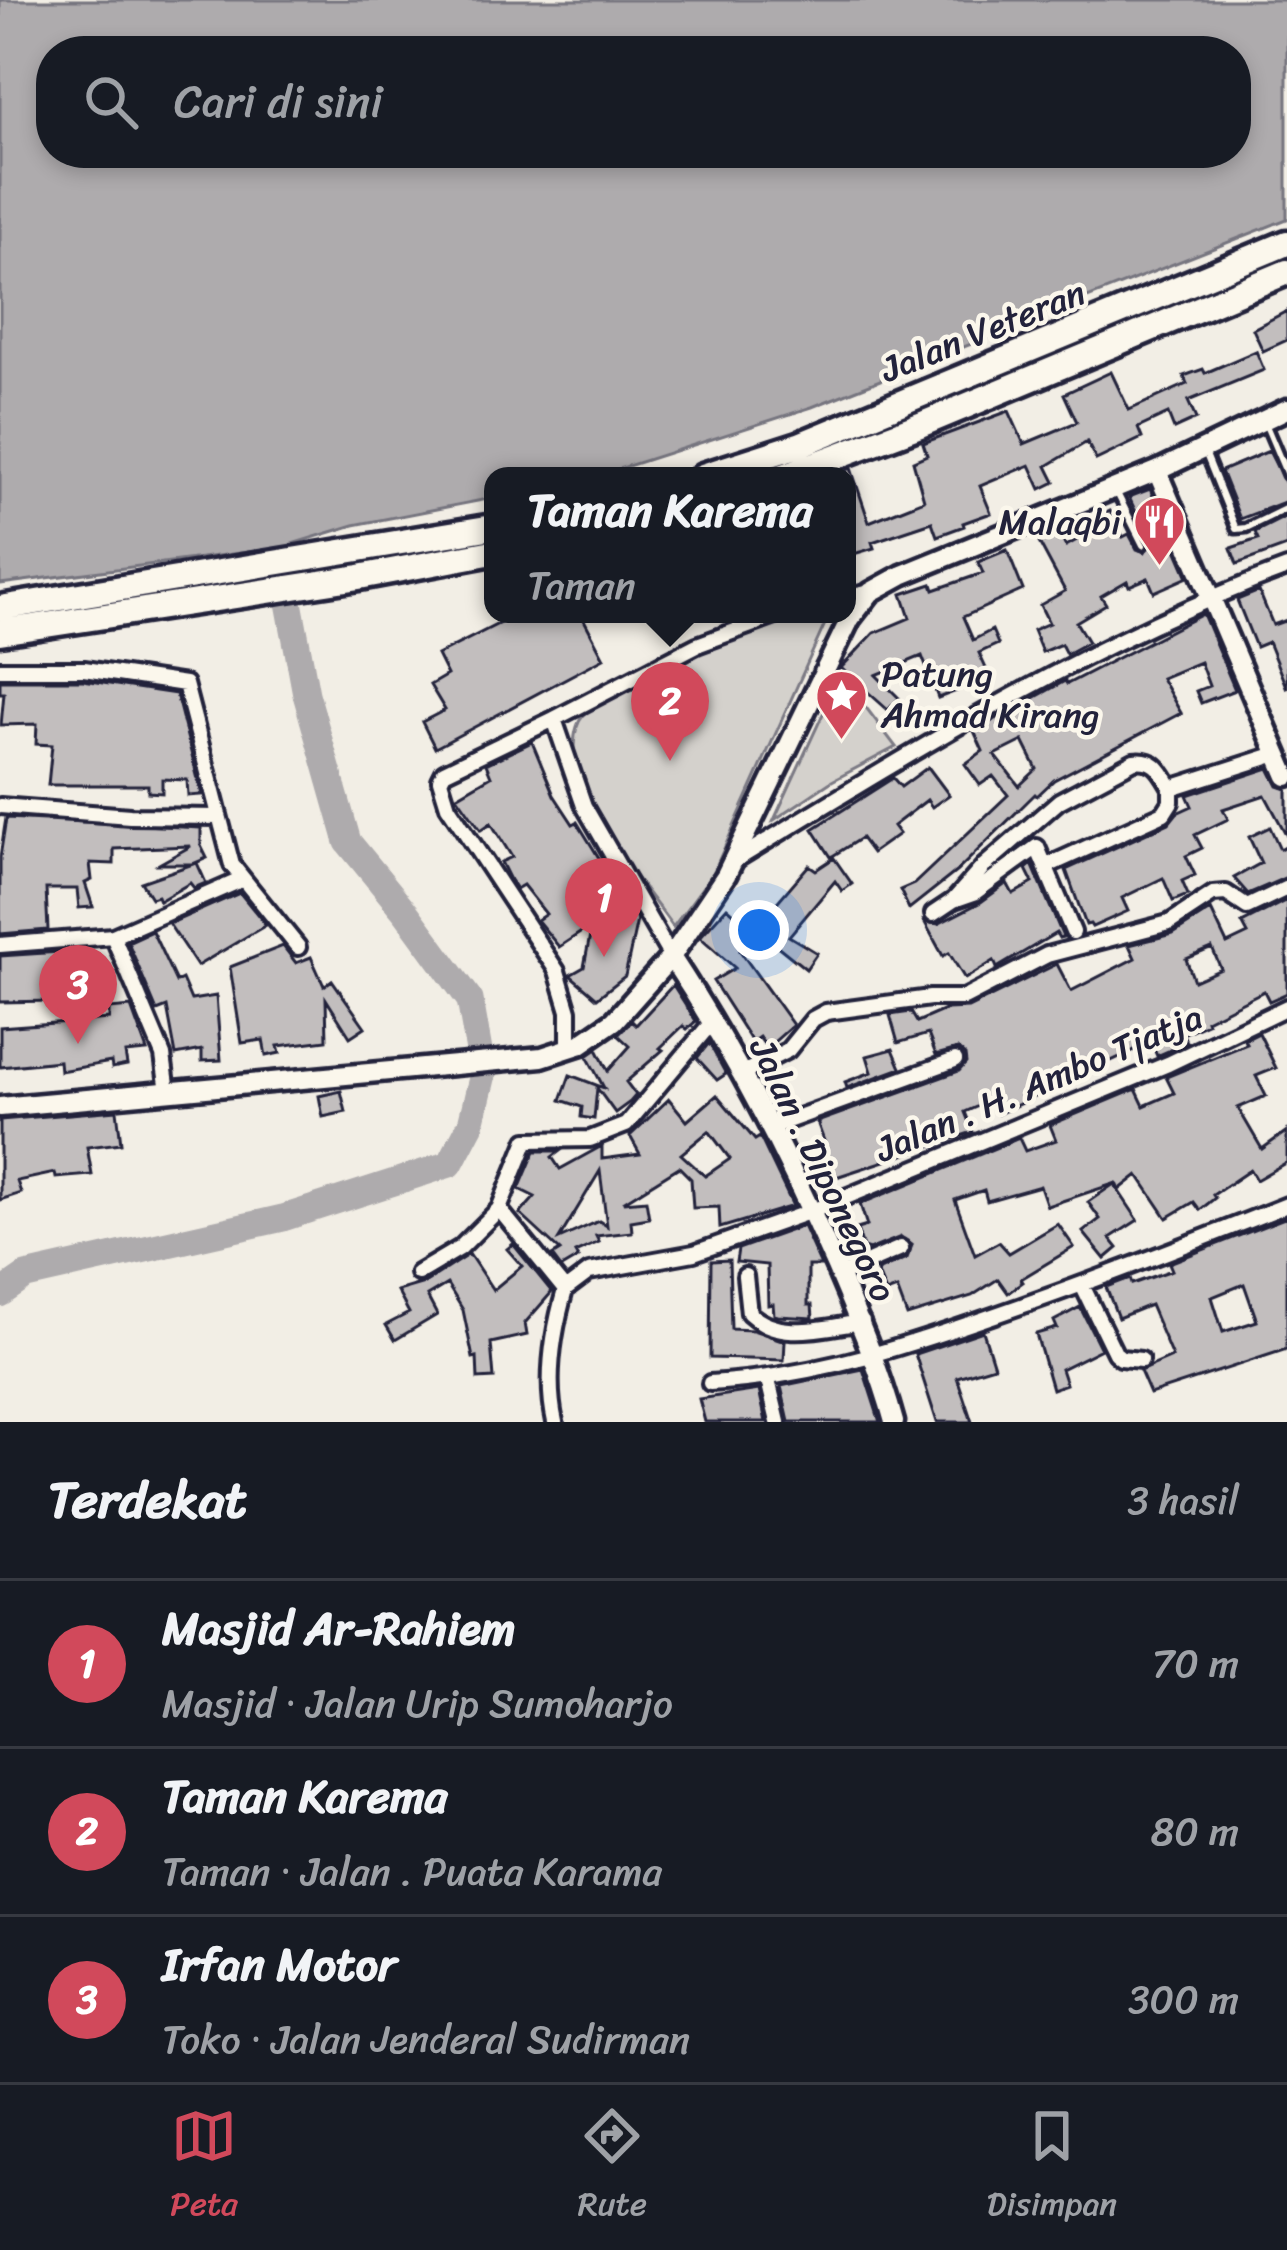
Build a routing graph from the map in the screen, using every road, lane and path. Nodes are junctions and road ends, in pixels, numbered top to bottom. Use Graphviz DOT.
graph roads {
  1 [pos="1287,243"];
  2 [pos="1287,272"];
  3 [pos="1287,410"];
  4 [pos="1264,420"];
  5 [pos="1203,449"];
  6 [pos="729,467"];
  7 [pos="808,467"];
  8 [pos="1157,471"];
  9 [pos="1287,475"];
  10 [pos="1115,488"];
  11 [pos="1287,508"];
  12 [pos="484,529"];
  13 [pos="1143,545"];
  14 [pos="484,553"];
  15 [pos="358,564"];
  16 [pos="1287,568"];
  17 [pos="176,592"];
  18 [pos="871,592"];
  19 [pos="856,595"];
  20 [pos="1212,599"];
  21 [pos="0,608"];
  22 [pos="856,611"];
  23 [pos="757,623"];
  24 [pos="848,623"];
  25 [pos="0,632"];
  26 [pos="0,669"];
  27 [pos="554,718"];
  28 [pos="1277,754"];
  29 [pos="1287,776"];
  30 [pos="1171,788"];
  31 [pos="0,806"];
  32 [pos="219,817"];
  33 [pos="1025,832"];
  34 [pos="1037,847"];
  35 [pos="731,863"];
  36 [pos="1047,866"];
  37 [pos="241,880"];
  38 [pos="1287,888"];
  39 [pos="954,900"];
  40 [pos="933,914"];
  41 [pos="1073,932"];
  42 [pos="113,936"];
  43 [pos="0,945"];
  44 [pos="298,947"];
  45 [pos="671,957"];
  46 [pos="1287,1007"];
  47 [pos="712,1022"];
  48 [pos="569,1048"];
  49 [pos="955,1060"];
  50 [pos="741,1074"];
  51 [pos="168,1092"];
  52 [pos="0,1107"];
  53 [pos="771,1127"];
  54 [pos="1287,1205"];
  55 [pos="499,1209"];
  56 [pos="812,1211"];
  57 [pos="901,1248"];
  58 [pos="418,1273"];
  59 [pos="839,1275"];
  60 [pos="745,1276"];
  61 [pos="1082,1285"];
  62 [pos="565,1290"];
  63 [pos="862,1322"];
  64 [pos="876,1356"];
  65 [pos="1141,1360"];
  66 [pos="768,1380"];
  67 [pos="710,1383"];
  68 [pos="555,1422"];
  69 [pos="778,1422"];
  70 [pos="894,1422"];
  1 -- 6 [label="highway, Jalan Veteran"];
  2 -- 7 [label="highway, Jalan Veteran"];
  3 -- 4 [label="main road"];
  4 -- 5 [label="main road"];
  4 -- 9 [label="lane"];
  5 -- 8 [label="main road"];
  5 -- 11 [label="lane"];
  8 -- 10 [label="main road"];
  8 -- 20 [label="main road"];
  10 -- 13 [label="lane"];
  10 -- 18 [label="main road"];
  12 -- 15 [label="highway"];
  14 -- 15 [label="highway"];
  15 -- 17 [label="highway"];
  16 -- 20 [label="street"];
  17 -- 21 [label="highway"];
  17 -- 25 [label="highway"];
  18 -- 19 [label="street"];
  18 -- 22 [label="main road"];
  20 -- 28 [label="main road"];
  20 -- 35 [label="street"];
  23 -- 27 [label="street"];
  24 -- 35 [label="main road"];
  26 -- 32 [label="street"];
  27 -- 45 [label="street"];
  27 -- 48 [label="street"];
  28 -- 29 [label="main road"];
  28 -- 30 [label="street"];
  30 -- 33 [label="street"];
  30 -- 36 [label="street"];
  31 -- 32 [label="street"];
  32 -- 37 [label="street"];
  33 -- 34 [label="street"];
  33 -- 39 [label="street"];
  34 -- 36 [label="street"];
  34 -- 39 [label="street"];
  35 -- 45 [label="main road"];
  36 -- 41 [label="street"];
  37 -- 42 [label="street"];
  37 -- 44 [label="street"];
  38 -- 50 [label="street"];
  39 -- 40 [label="street"];
  42 -- 43 [label="street"];
  42 -- 51 [label="street"];
  45 -- 47 [label="main road, Jalan . Diponegoro"];
  45 -- 48 [label="main road"];
  46 -- 56 [label="street, Jalan . H. Ambo Tjatja"];
  47 -- 50 [label="main road, Jalan . Diponegoro"];
  47 -- 55 [label="street"];
  48 -- 51 [label="main road"];
  49 -- 53 [label="street"];
  50 -- 53 [label="main road, Jalan . Diponegoro"];
  51 -- 52 [label="main road"];
  53 -- 56 [label="main road, Jalan . Diponegoro"];
  54 -- 61 [label="street"];
  55 -- 58 [label="street"];
  55 -- 62 [label="street"];
  56 -- 59 [label="main road, Jalan . Diponegoro"];
  56 -- 62 [label="street, Jalan . H. Ambo Tjatja"];
  57 -- 59 [label="street"];
  59 -- 63 [label="main road, Jalan . Diponegoro"];
  60 -- 63 [label="street"];
  61 -- 64 [label="street"];
  61 -- 65 [label="street"];
  62 -- 68 [label="street"];
  63 -- 64 [label="main road, Jalan . Diponegoro"];
  64 -- 66 [label="street"];
  64 -- 70 [label="main road, Jalan . Diponegoro"];
  66 -- 67 [label="street"];
  66 -- 69 [label="street"];
}
